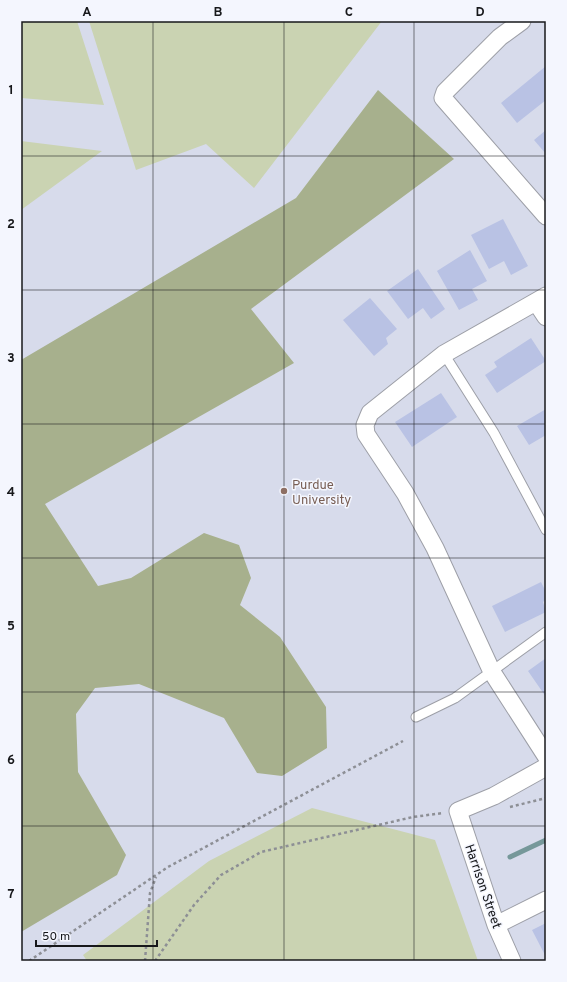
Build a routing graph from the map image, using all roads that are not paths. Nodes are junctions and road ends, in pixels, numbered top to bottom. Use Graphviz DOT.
graph roads {
  1 [pos="522,21"];
  2 [pos="546,216"];
  3 [pos="541,299"];
  4 [pos="546,317"];
  5 [pos="444,354"];
  6 [pos="546,530"];
  7 [pos="546,632"];
  8 [pos="492,672"];
  9 [pos="416,717"];
  10 [pos="546,756"];
  11 [pos="546,767"];
  12 [pos="546,900"];
  13 [pos="496,925"];
  14 [pos="512,961"];
  1 -- 2 [label="street"];
  3 -- 4 [label="street"];
  3 -- 5 [label="street"];
  5 -- 6 [label="lane"];
  5 -- 8 [label="street"];
  7 -- 8 [label="lane"];
  8 -- 9 [label="lane"];
  8 -- 10 [label="street"];
  11 -- 13 [label="street, Harrison Street"];
  12 -- 13 [label="street"];
  13 -- 14 [label="street, Harrison Street"];
}
